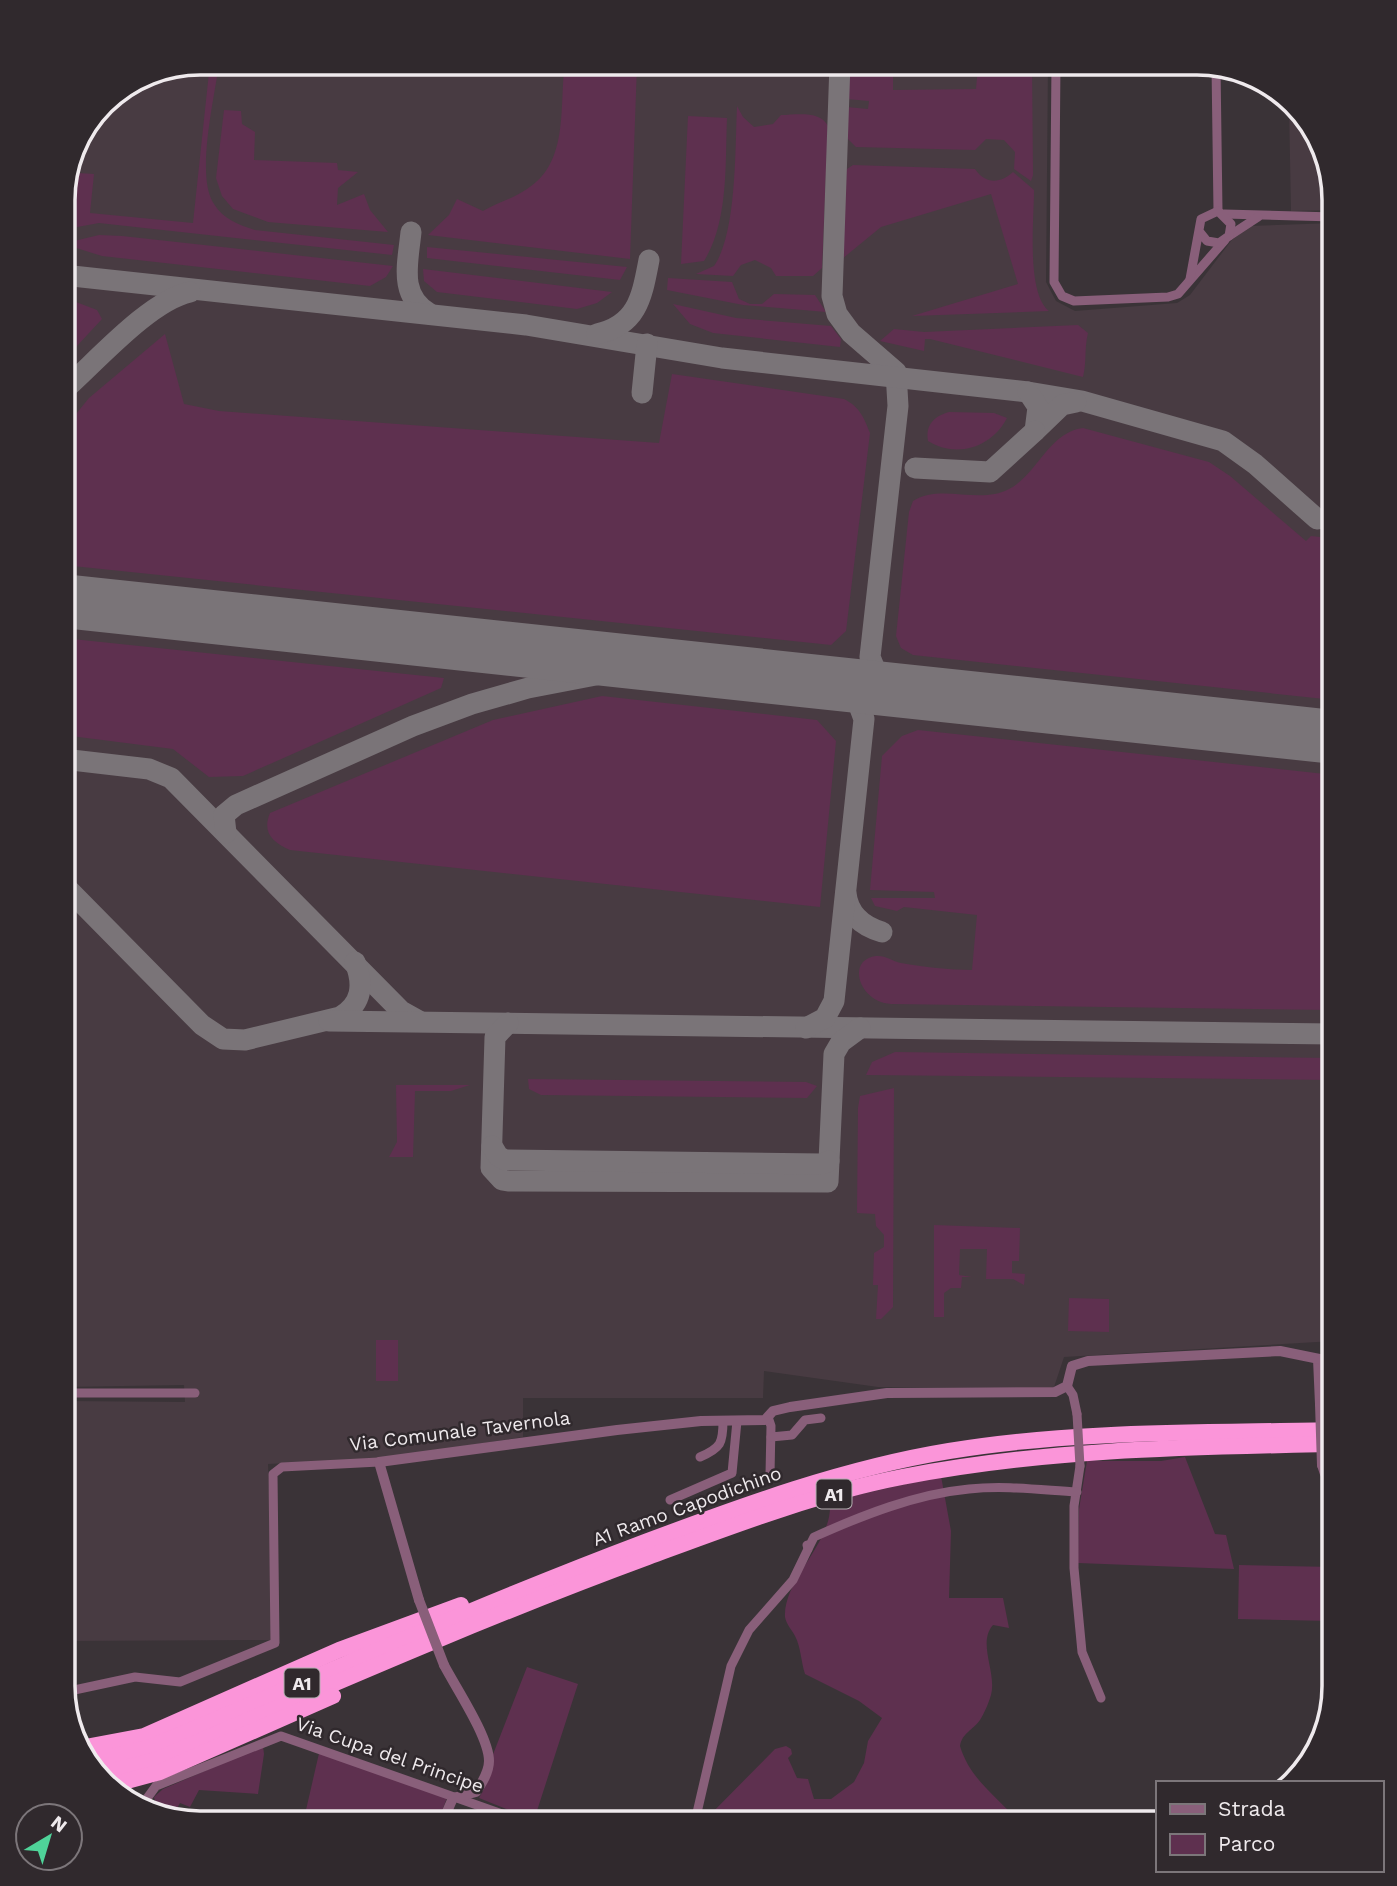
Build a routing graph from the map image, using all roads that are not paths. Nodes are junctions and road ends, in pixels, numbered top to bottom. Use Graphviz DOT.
graph roads {
  1 [pos="1056,76"];
  2 [pos="1216,77"];
  3 [pos="1216,210"];
  4 [pos="1260,216"];
  5 [pos="1322,217"];
  6 [pos="1199,231"];
  7 [pos="1227,238"];
  8 [pos="1188,284"];
  9 [pos="1318,1359"];
  10 [pos="1322,1360"];
  11 [pos="1067,1386"];
  12 [pos="195,1393"];
  13 [pos="75,1394"];
  14 [pos="768,1417"];
  15 [pos="821,1418"];
  16 [pos="723,1421"];
  17 [pos="737,1421"];
  18 [pos="1322,1424"];
  19 [pos="1322,1430"];
  20 [pos="1218,1432"];
  21 [pos="771,1437"];
  22 [pos="1322,1444"];
  23 [pos="700,1457"];
  24 [pos="379,1462"];
  25 [pos="1322,1465"];
  26 [pos="770,1474"];
  27 [pos="1077,1492"];
  28 [pos="670,1500"];
  29 [pos="511,1594"];
  30 [pos="472,1625"];
  31 [pos="75,1690"];
  32 [pos="1101,1698"];
  33 [pos="91,1746"];
  34 [pos="99,1759"];
  35 [pos="110,1772"];
  36 [pos="121,1782"];
  37 [pos="456,1796"];
  38 [pos="147,1798"];
  39 [pos="449,1810"];
  40 [pos="494,1810"];
  41 [pos="698,1811"];
  1 -- 8 [label="street"];
  2 -- 3 [label="street"];
  3 -- 4 [label="street"];
  3 -- 6 [label="street"];
  3 -- 7 [label="street"];
  4 -- 5 [label="street"];
  4 -- 7 [label="street"];
  6 -- 7 [label="street"];
  6 -- 8 [label="street"];
  7 -- 8 [label="street"];
  9 -- 10 [label="street"];
  9 -- 11 [label="street"];
  9 -- 25 [label="street, bridge"];
  11 -- 14 [label="street, Via Comunale Tavernola"];
  11 -- 27 [label="street, bridge"];
  12 -- 13 [label="street"];
  14 -- 17 [label="street, Via Comunale Tavernola"];
  14 -- 21 [label="street"];
  15 -- 21 [label="street"];
  16 -- 17 [label="street, Via Comunale Tavernola"];
  16 -- 23 [label="street"];
  16 -- 24 [label="street, Via Comunale Tavernola"];
  17 -- 28 [label="street"];
  18 -- 20 [label="highway"];
  19 -- 20 [label="highway, A1 Ramo Capodichino / A1"];
  20 -- 29 [label="highway, A1 Ramo Capodichino / A1"];
  21 -- 26 [label="street"];
  22 -- 30 [label="highway, A1 Ramo Capodichino / A1"];
  24 -- 31 [label="street, Via Comunale Tavernola"];
  24 -- 37 [label="street, bridge"];
  27 -- 32 [label="street"];
  27 -- 41 [label="street"];
  29 -- 33 [label="highway"];
  29 -- 34 [label="highway, A1 Ramo Capodichino / A1"];
  30 -- 35 [label="highway, A1 Ramo Capodichino / A1"];
  30 -- 36 [label="highway"];
  37 -- 38 [label="street, Via Cupa del Principe"];
  37 -- 39 [label="street"];
  37 -- 40 [label="street, Via Cupa del Principe"];
}
